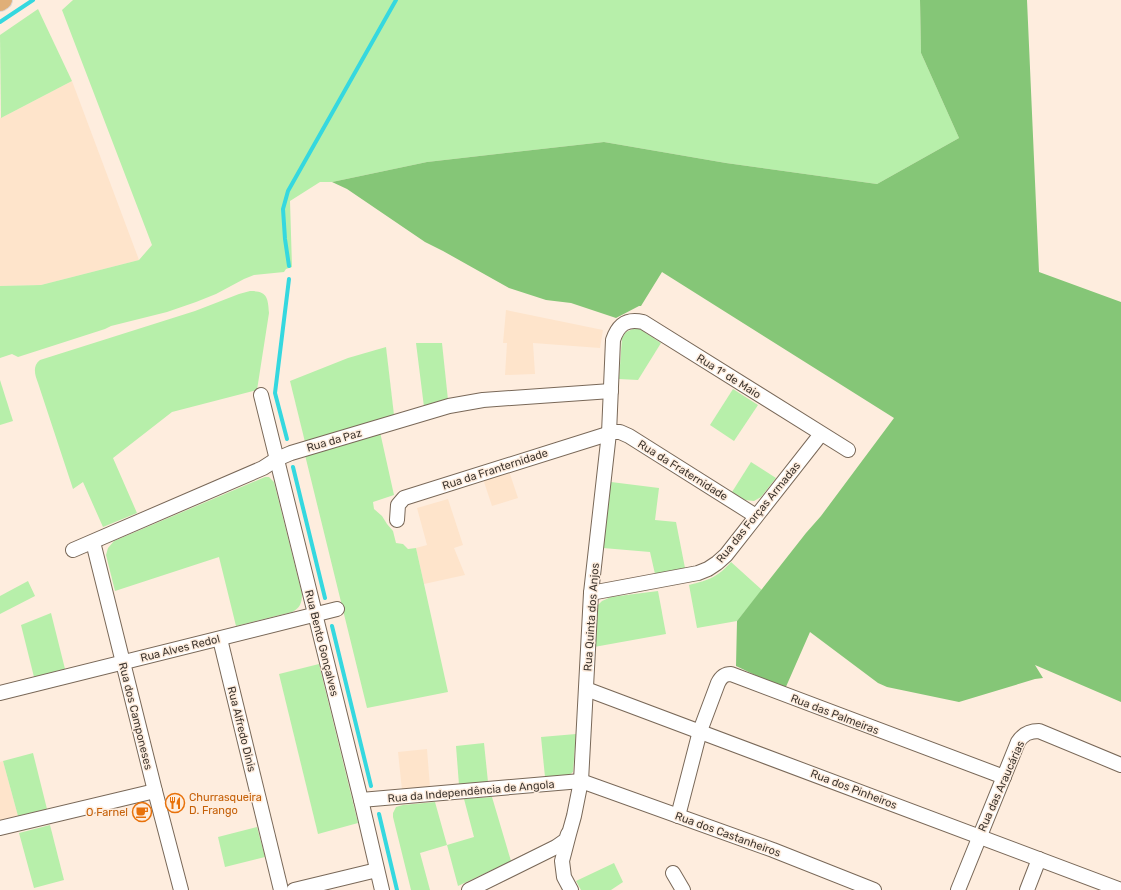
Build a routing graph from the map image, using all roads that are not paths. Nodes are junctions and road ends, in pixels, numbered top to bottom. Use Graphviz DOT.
graph roads {
  1 [pos="3,0"];
  2 [pos="0,2"];
  3 [pos="614,340"];
  4 [pos="611,391"];
  5 [pos="261,395"];
  6 [pos="609,433"];
  7 [pos="822,434"];
  8 [pos="848,450"];
  9 [pos="277,459"];
  10 [pos="756,516"];
  11 [pos="398,520"];
  12 [pos="93,542"];
  13 [pos="73,550"];
  14 [pos="591,593"];
  15 [pos="337,609"];
  16 [pos="315,615"];
  17 [pos="220,639"];
  18 [pos="123,662"];
  19 [pos="586,689"];
  20 [pos="0,693"];
  21 [pos="700,731"];
  22 [pos="1121,765"];
  23 [pos="1004,777"];
  24 [pos="581,781"];
  25 [pos="155,791"];
  26 [pos="361,800"];
  27 [pos="678,816"];
  28 [pos="0,828"];
  29 [pos="569,834"];
  30 [pos="979,836"];
  31 [pos="1039,859"];
  32 [pos="377,870"];
  33 [pos="673,873"];
  34 [pos="181,890"];
  35 [pos="281,890"];
  36 [pos="294,890"];
  37 [pos="382,890"];
  38 [pos="469,890"];
  39 [pos="571,890"];
  40 [pos="682,890"];
  41 [pos="874,890"];
  42 [pos="958,890"];
  43 [pos="1027,890"];
  44 [pos="1121,890"];
  1 -- 2 [label="main road"];
  3 -- 4 [label="street, Rua Quinta dos Anjos"];
  3 -- 7 [label="street, Rua 1º de Maio"];
  4 -- 6 [label="street, Rua Quinta dos Anjos"];
  4 -- 9 [label="street, Rua da Paz"];
  5 -- 9 [label="street, Rua Bento Gonçalves"];
  6 -- 10 [label="street, Rua da Fraternidade"];
  6 -- 11 [label="street, Rua da Franternidade"];
  6 -- 14 [label="street, Rua Quinta dos Anjos"];
  7 -- 8 [label="street, Rua 1º de Maio"];
  7 -- 10 [label="street, Rua das Forças Armadas"];
  9 -- 12 [label="street, Rua da Paz"];
  9 -- 16 [label="street, Rua Bento Gonçalves"];
  10 -- 14 [label="street, Rua das Forças Armadas"];
  12 -- 13 [label="street, Rua da Paz"];
  12 -- 18 [label="street, Rua dos Camponeses"];
  14 -- 19 [label="street, Rua Quinta dos Anjos"];
  15 -- 16 [label="street, Rua Alves Redol"];
  16 -- 17 [label="street, Rua Alves Redol"];
  16 -- 26 [label="street, Rua Bento Gonçalves"];
  17 -- 18 [label="street, Rua Alves Redol"];
  17 -- 35 [label="street, Rua Alfredo Dinis"];
  18 -- 20 [label="street, Rua Alves Redol"];
  18 -- 25 [label="street, Rua dos Camponeses"];
  19 -- 21 [label="street, Rua dos Pinheiros"];
  19 -- 24 [label="street, Rua Quinta dos Anjos"];
  21 -- 23 [label="street, Rua das Palmeiras"];
  21 -- 27 [label="street, Rua das Palmeiras"];
  21 -- 30 [label="street, Rua dos Pinheiros"];
  22 -- 23 [label="street, Rua das Araucárias"];
  23 -- 30 [label="street, Rua das Araucárias"];
  24 -- 26 [label="street, Rua da Independência de Angola"];
  24 -- 27 [label="street, Rua dos Castanheiros"];
  24 -- 29 [label="street, Rua Quinta dos Anjos"];
  25 -- 28 [label="street"];
  25 -- 34 [label="street, Rua dos Camponeses"];
  26 -- 32 [label="street, Rua Bento Gonçalves"];
  27 -- 41 [label="street, Rua dos Castanheiros"];
  29 -- 38 [label="street"];
  29 -- 39 [label="street, Rua Quinta dos Anjos"];
  30 -- 31 [label="street, Rua dos Pinheiros"];
  30 -- 42 [label="street, Rua das Araucárias"];
  31 -- 43 [label="street"];
  31 -- 44 [label="street, Rua dos Pinheiros"];
  32 -- 36 [label="street"];
  32 -- 37 [label="street, Rua Bento Gonçalves"];
  33 -- 40 [label="street"];
}
